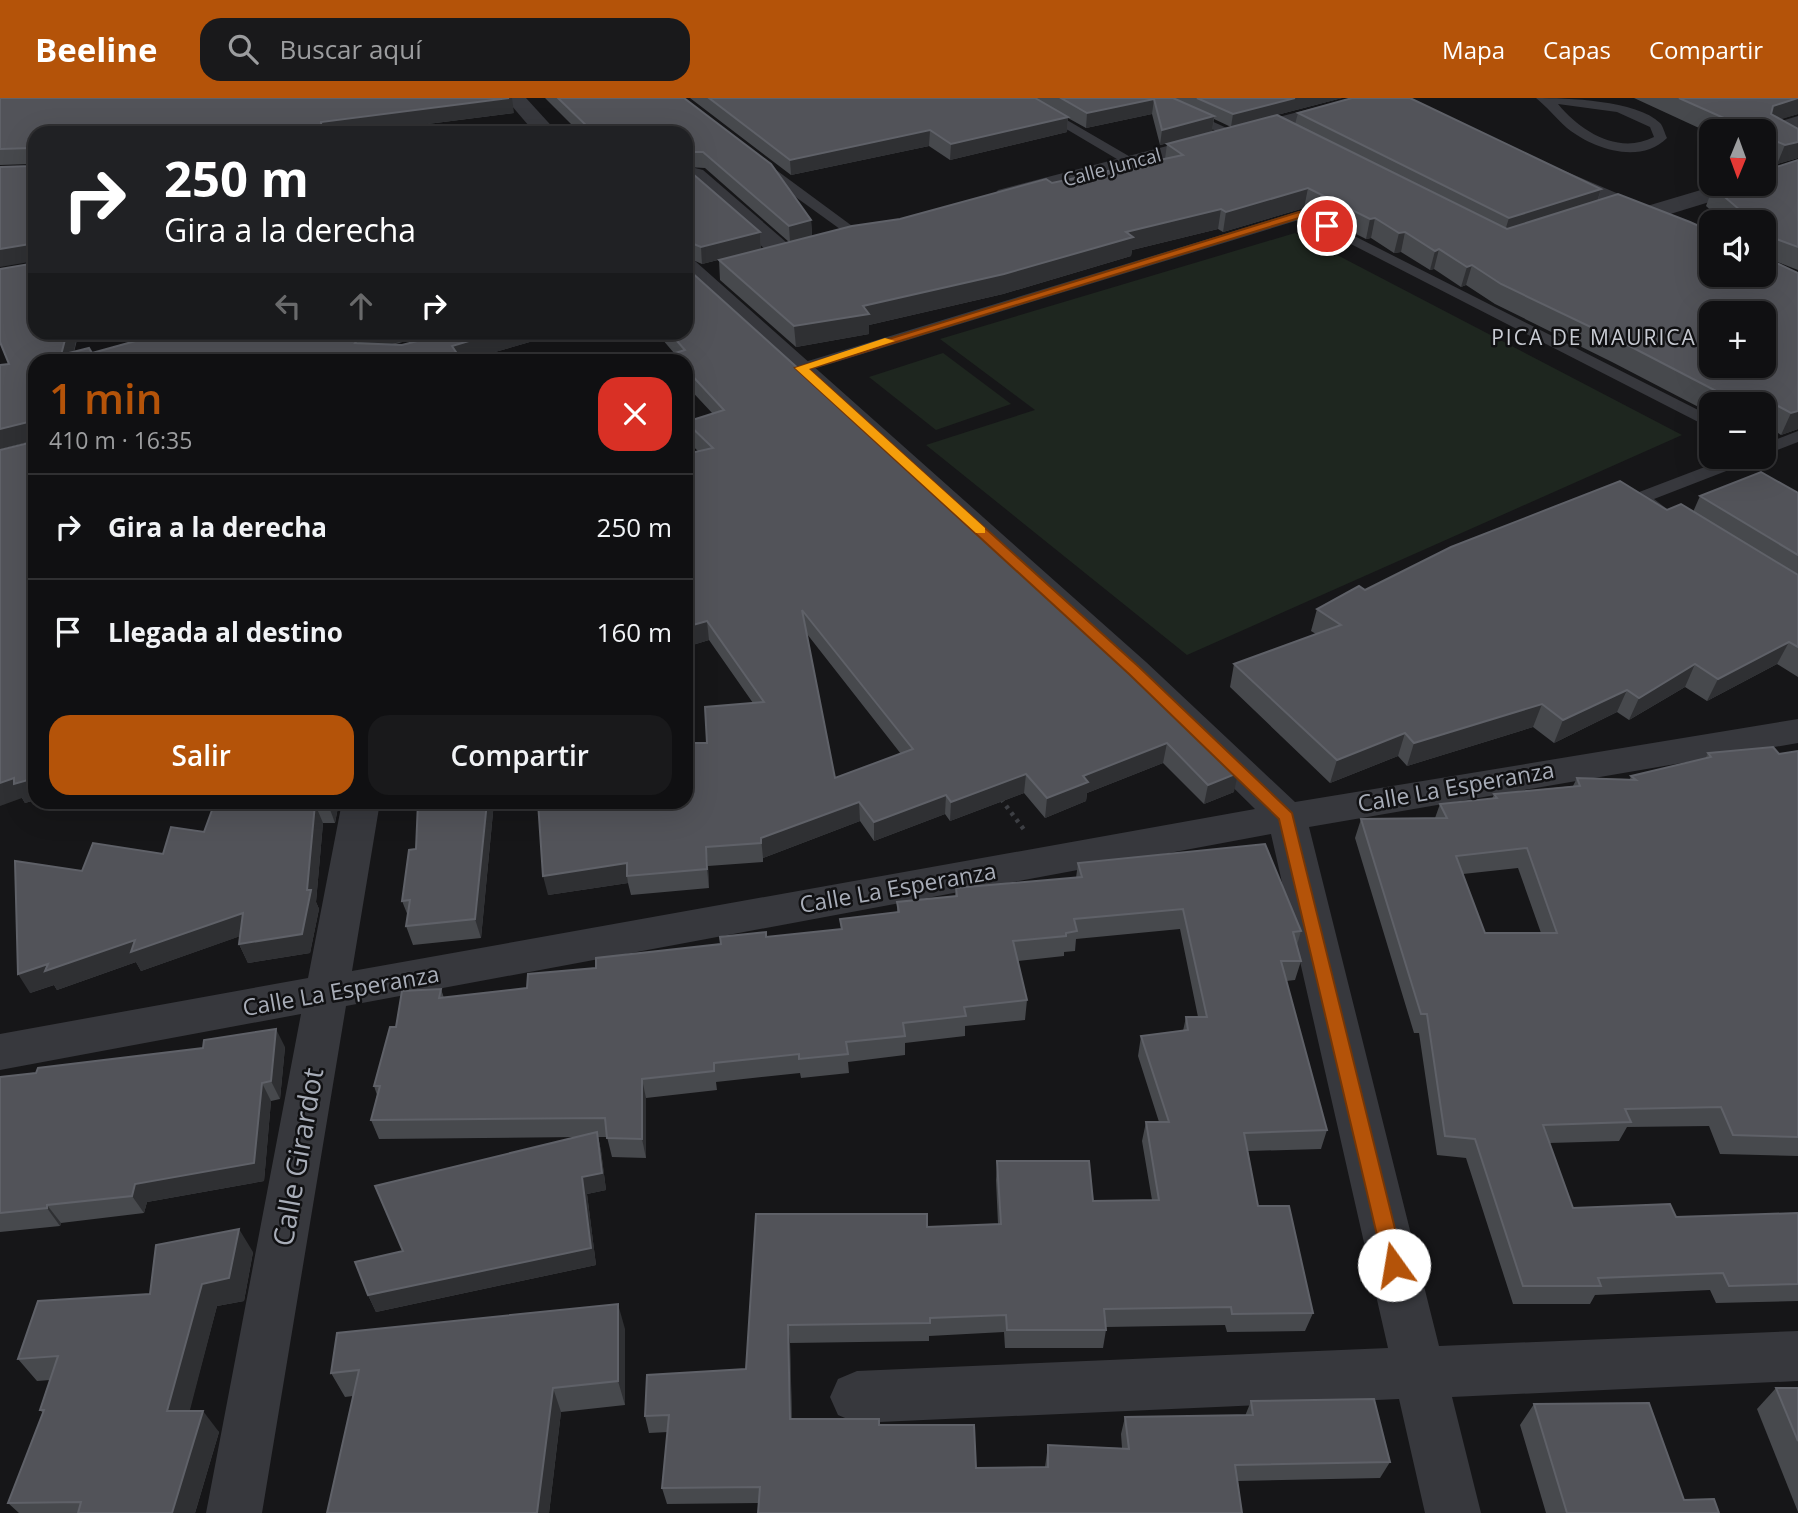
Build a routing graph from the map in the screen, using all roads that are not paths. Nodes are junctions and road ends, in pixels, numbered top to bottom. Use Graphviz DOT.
graph roads {
  1 [pos="515,98"];
  2 [pos="1020,98"];
  3 [pos="1151,98"];
  4 [pos="1376,98"];
  5 [pos="1546,99"];
  6 [pos="1798,122"];
  7 [pos="1273,125"];
  8 [pos="541,126"];
  9 [pos="1236,135"];
  10 [pos="1297,137"];
  11 [pos="1798,142"];
  12 [pos="750,157"];
  13 [pos="1132,162"];
  14 [pos="1533,163"];
  15 [pos="695,175"];
  16 [pos="1705,196"];
  17 [pos="987,200"];
  18 [pos="1642,215"];
  19 [pos="882,227"];
  20 [pos="856,234"];
  21 [pos="1699,239"];
  22 [pos="832,240"];
  23 [pos="808,247"];
  24 [pos="785,253"];
  25 [pos="760,260"];
  26 [pos="698,273"];
  27 [pos="801,368"];
  28 [pos="1699,417"];
  29 [pos="1798,436"];
  30 [pos="1776,445"];
  31 [pos="1715,469"];
  32 [pos="1674,519"];
  33 [pos="1798,731"];
  34 [pos="360,809"];
  35 [pos="1287,817"];
  36 [pos="327,993"];
  37 [pos="0,1052"];
  38 [pos="1798,1356"];
  39 [pos="1419,1371"];
  40 [pos="857,1397"];
  41 [pos="234,1513"];
  42 [pos="1453,1513"];
  1 -- 8 [label="street"];
  2 -- 13 [label="lane"];
  3 -- 9 [label="lane"];
  4 -- 7 [label="street, Calle Juncal"];
  5 -- 5 [label="lane"];
  6 -- 11 [label="street"];
  7 -- 9 [label="street, Calle Juncal"];
  7 -- 10 [label="lane"];
  9 -- 13 [label="street, Calle Juncal"];
  12 -- 20 [label="lane"];
  13 -- 17 [label="street, Calle Juncal"];
  14 -- 18 [label="street"];
  15 -- 24 [label="street"];
  16 -- 18 [label="street"];
  18 -- 21 [label="street"];
  19 -- 20 [label="street"];
  20 -- 22 [label="street"];
  23 -- 24 [label="street"];
  24 -- 25 [label="street"];
  26 -- 27 [label="street"];
  27 -- 28 [label="lane"];
  27 -- 35 [label="street"];
  29 -- 30 [label="lane"];
  31 -- 32 [label="lane"];
  33 -- 35 [label="street, Calle La Esperanza"];
  34 -- 36 [label="street, Calle Girardot"];
  35 -- 36 [label="street, Calle La Esperanza"];
  35 -- 39 [label="street"];
  36 -- 37 [label="street, Calle La Esperanza"];
  36 -- 41 [label="street, Calle Girardot"];
  38 -- 39 [label="street"];
  39 -- 40 [label="street"];
  39 -- 42 [label="street"];
}
